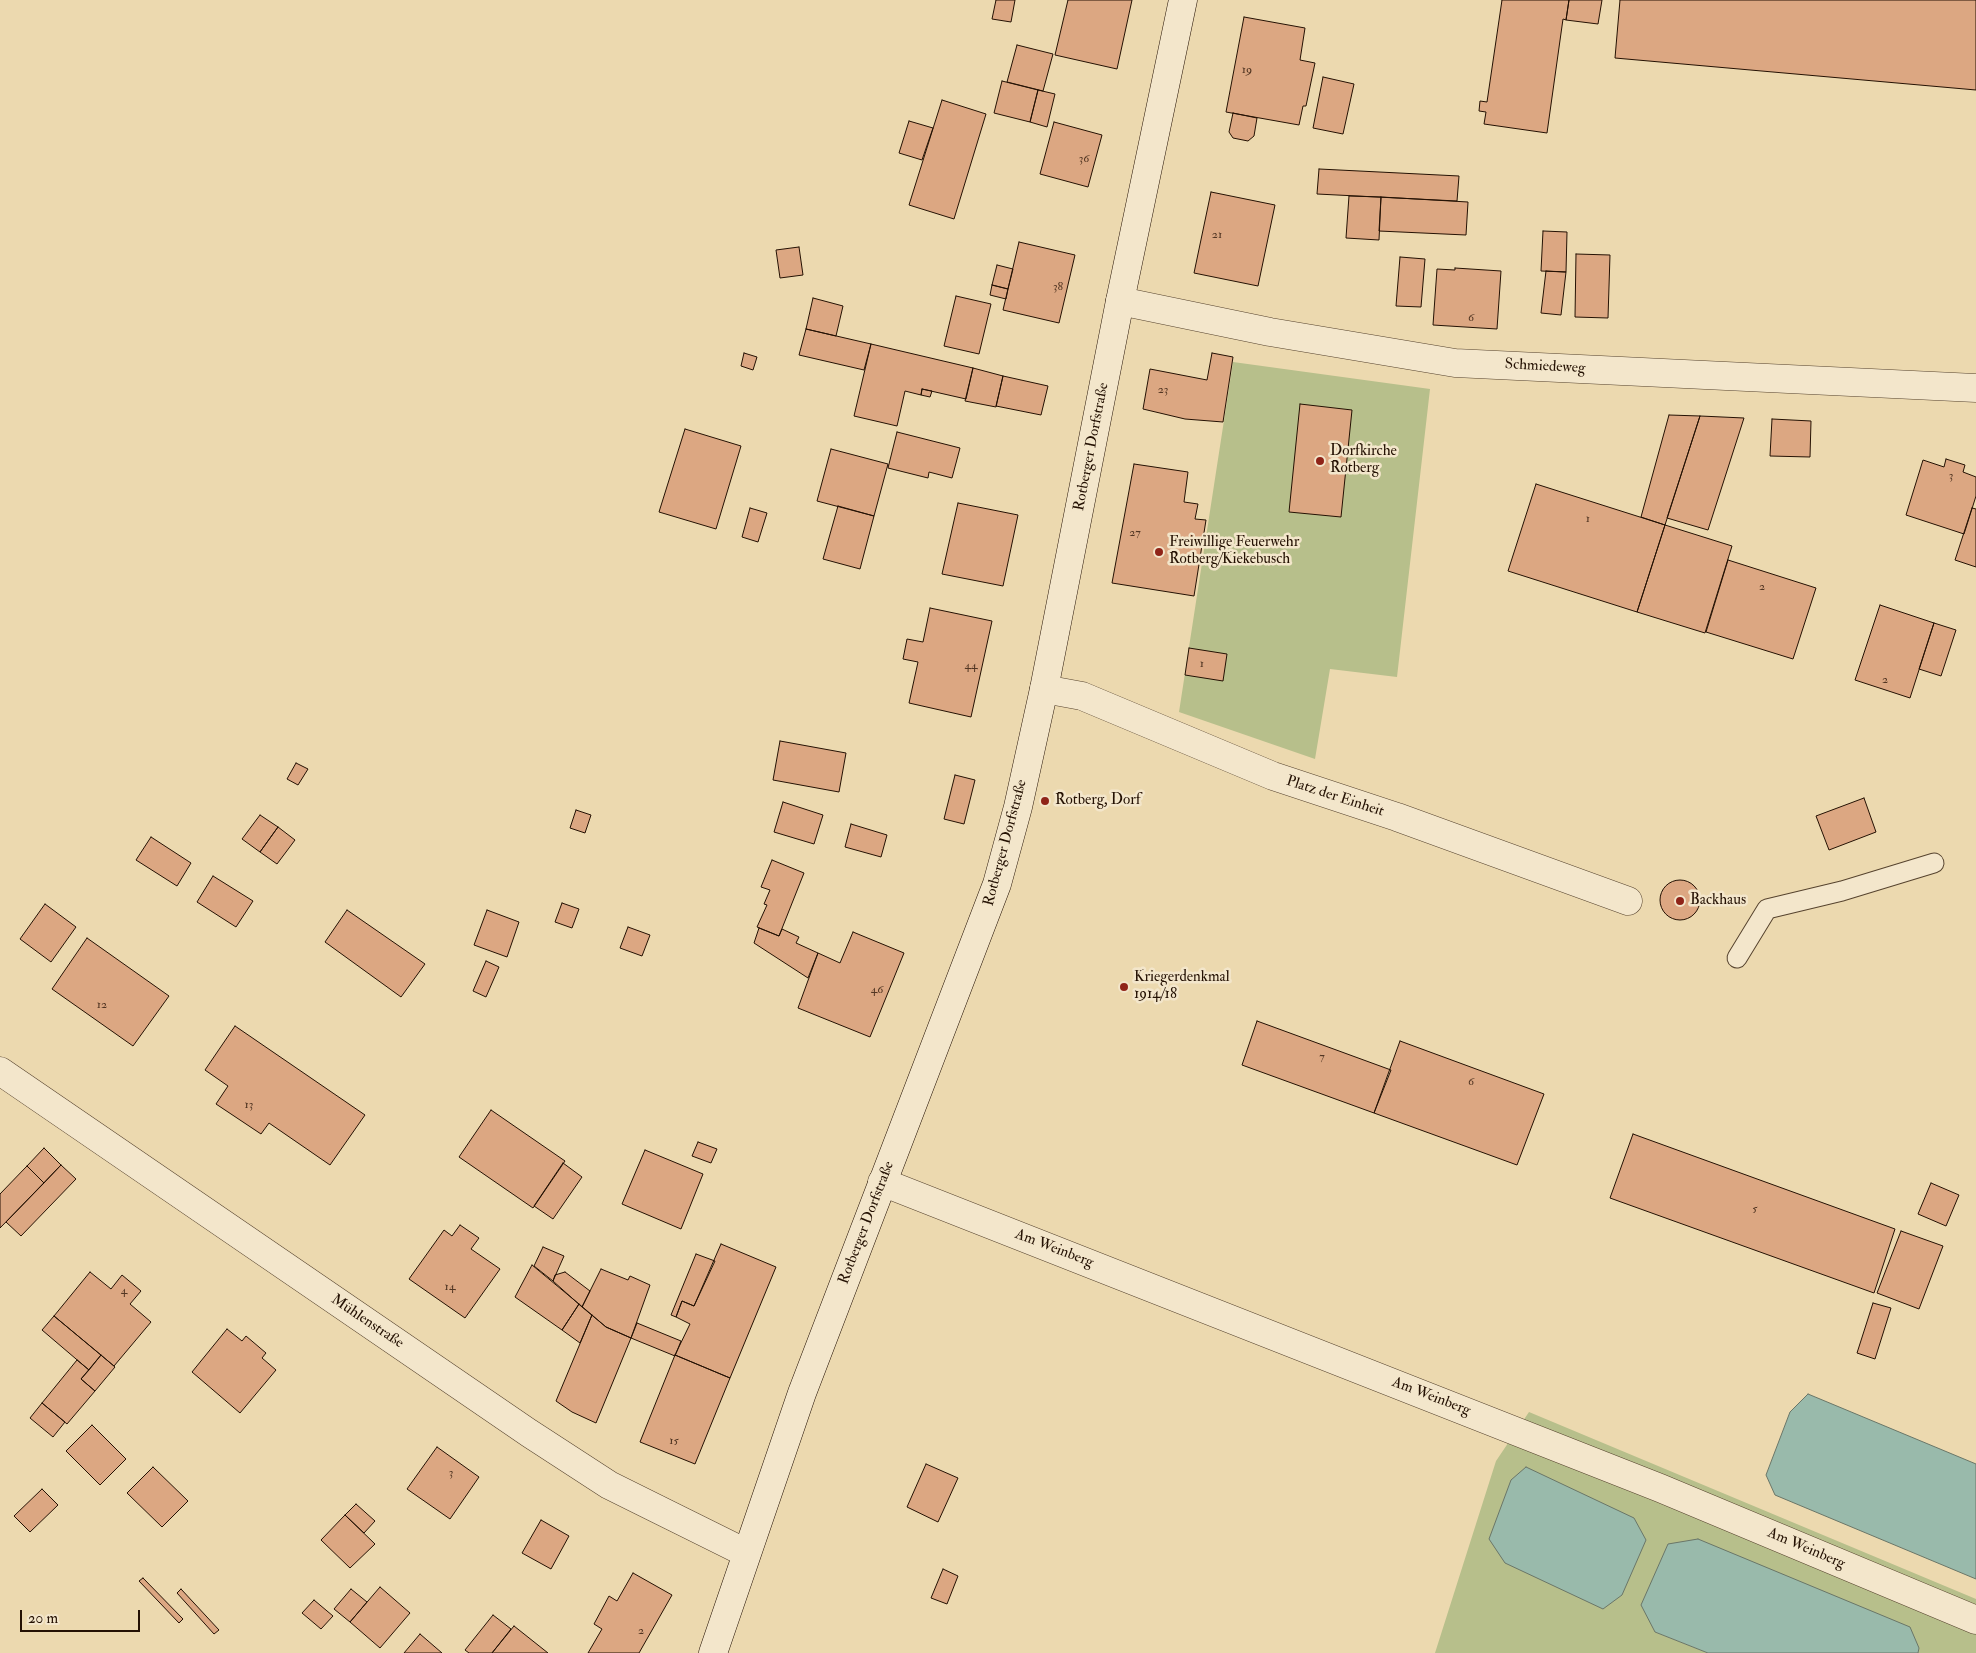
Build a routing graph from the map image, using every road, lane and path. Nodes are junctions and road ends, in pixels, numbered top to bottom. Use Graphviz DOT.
graph roads {
  1 [pos="1183,0"];
  2 [pos="1120,301"];
  3 [pos="1976,388"];
  4 [pos="1044,688"];
  5 [pos="1934,863"];
  6 [pos="1628,901"];
  7 [pos="1737,958"];
  8 [pos="0,1071"];
  9 [pos="882,1182"];
  10 [pos="746,1553"];
  11 [pos="1976,1620"];
  12 [pos="713,1653"];
  1 -- 2 [label="street, Rotberger Dorfstraße"];
  2 -- 3 [label="street, Schmiedeweg"];
  2 -- 4 [label="street, Rotberger Dorfstraße"];
  4 -- 6 [label="street, Platz der Einheit"];
  4 -- 9 [label="street, Rotberger Dorfstraße"];
  5 -- 7 [label="lane"];
  8 -- 10 [label="street, Mühlenstraße"];
  9 -- 10 [label="street, Rotberger Dorfstraße"];
  9 -- 11 [label="street, Am Weinberg"];
  10 -- 12 [label="street, Rotberger Dorfstraße"];
}
